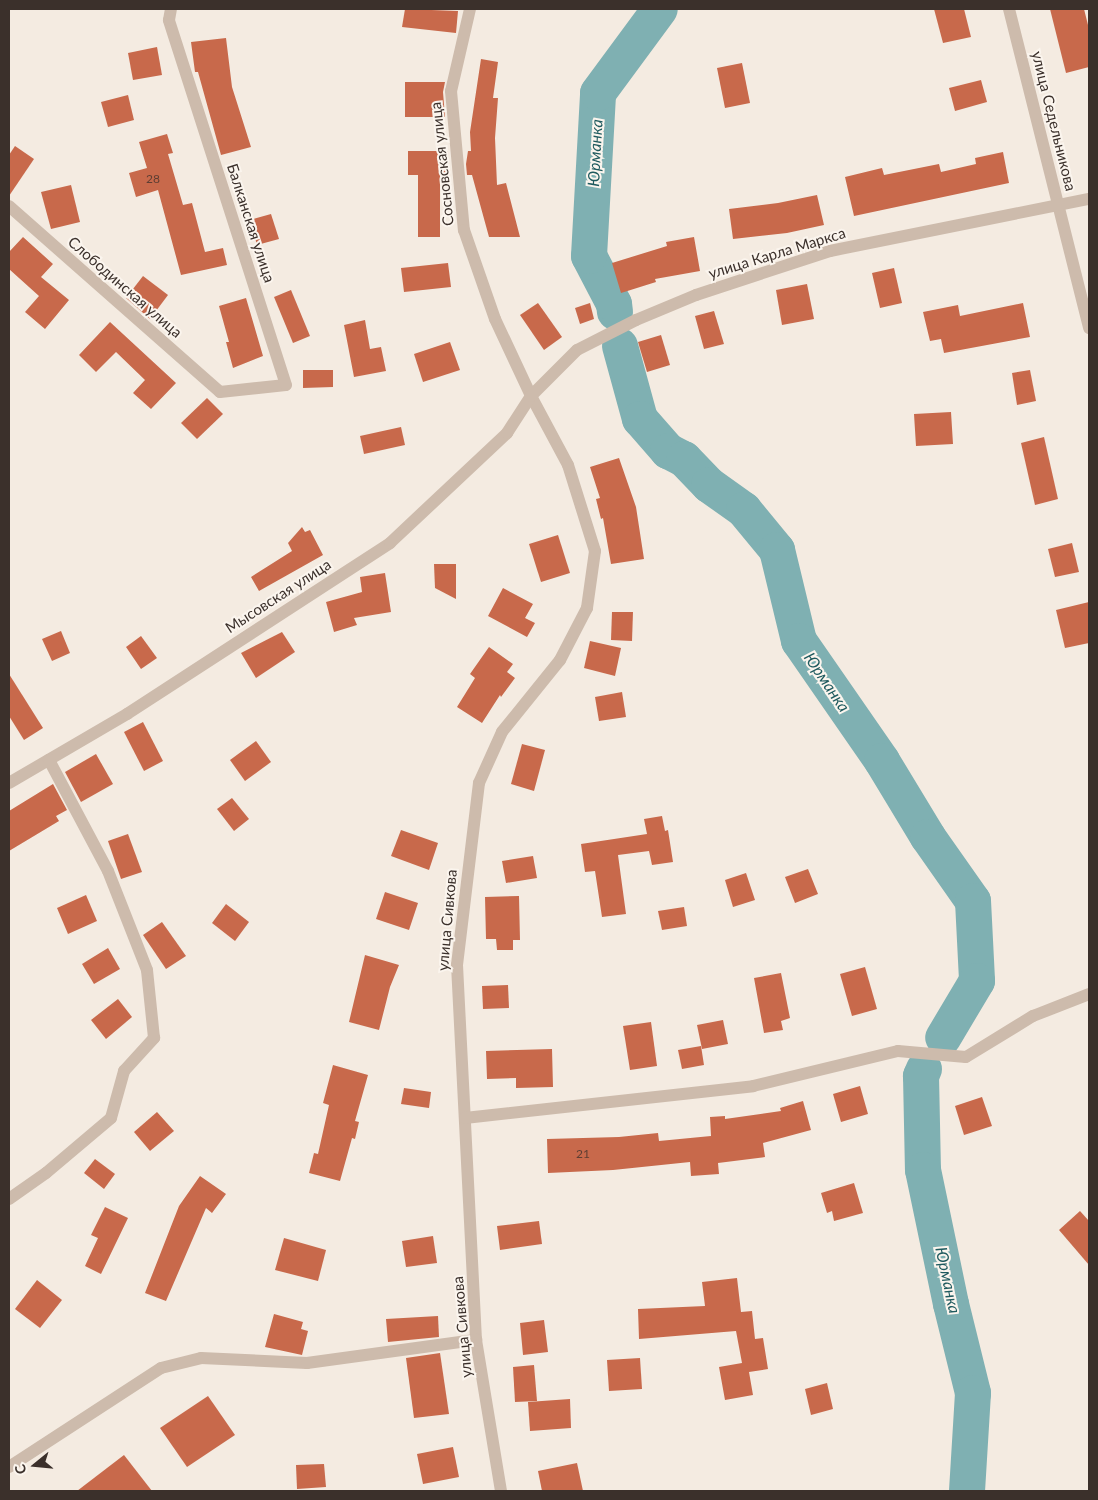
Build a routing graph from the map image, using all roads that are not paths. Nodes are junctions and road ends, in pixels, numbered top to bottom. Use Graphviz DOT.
graph roads {
  1 [pos="171,9"];
  2 [pos="470,9"];
  3 [pos="1009,9"];
  4 [pos="1089,199"];
  5 [pos="1059,205"];
  6 [pos="9,208"];
  7 [pos="1089,328"];
  8 [pos="220,392"];
  9 [pos="531,396"];
  10 [pos="49,760"];
  11 [pos="9,784"];
  12 [pos="1089,994"];
  13 [pos="465,1118"];
  14 [pos="9,1199"];
  15 [pos="476,1340"];
  16 [pos="9,1467"];
  17 [pos="501,1491"];
  1 -- 8 [label="street, Балканская улица"];
  2 -- 9 [label="street, Сосновская улица"];
  3 -- 5 [label="street, улица Седельникова"];
  4 -- 5 [label="street, улица Карла Маркса"];
  5 -- 7 [label="street, улица Седельникова"];
  5 -- 9 [label="street, улица Карла Маркса"];
  6 -- 8 [label="street, Слободинская улица"];
  9 -- 10 [label="street, Мысовская улица"];
  9 -- 13 [label="street, улица Сивкова"];
  10 -- 11 [label="street, Мысовская улица"];
  10 -- 14 [label="street"];
  12 -- 13 [label="street"];
  13 -- 15 [label="street, улица Сивкова"];
  15 -- 16 [label="street"];
  15 -- 17 [label="street, улица Сивкова"];
}
